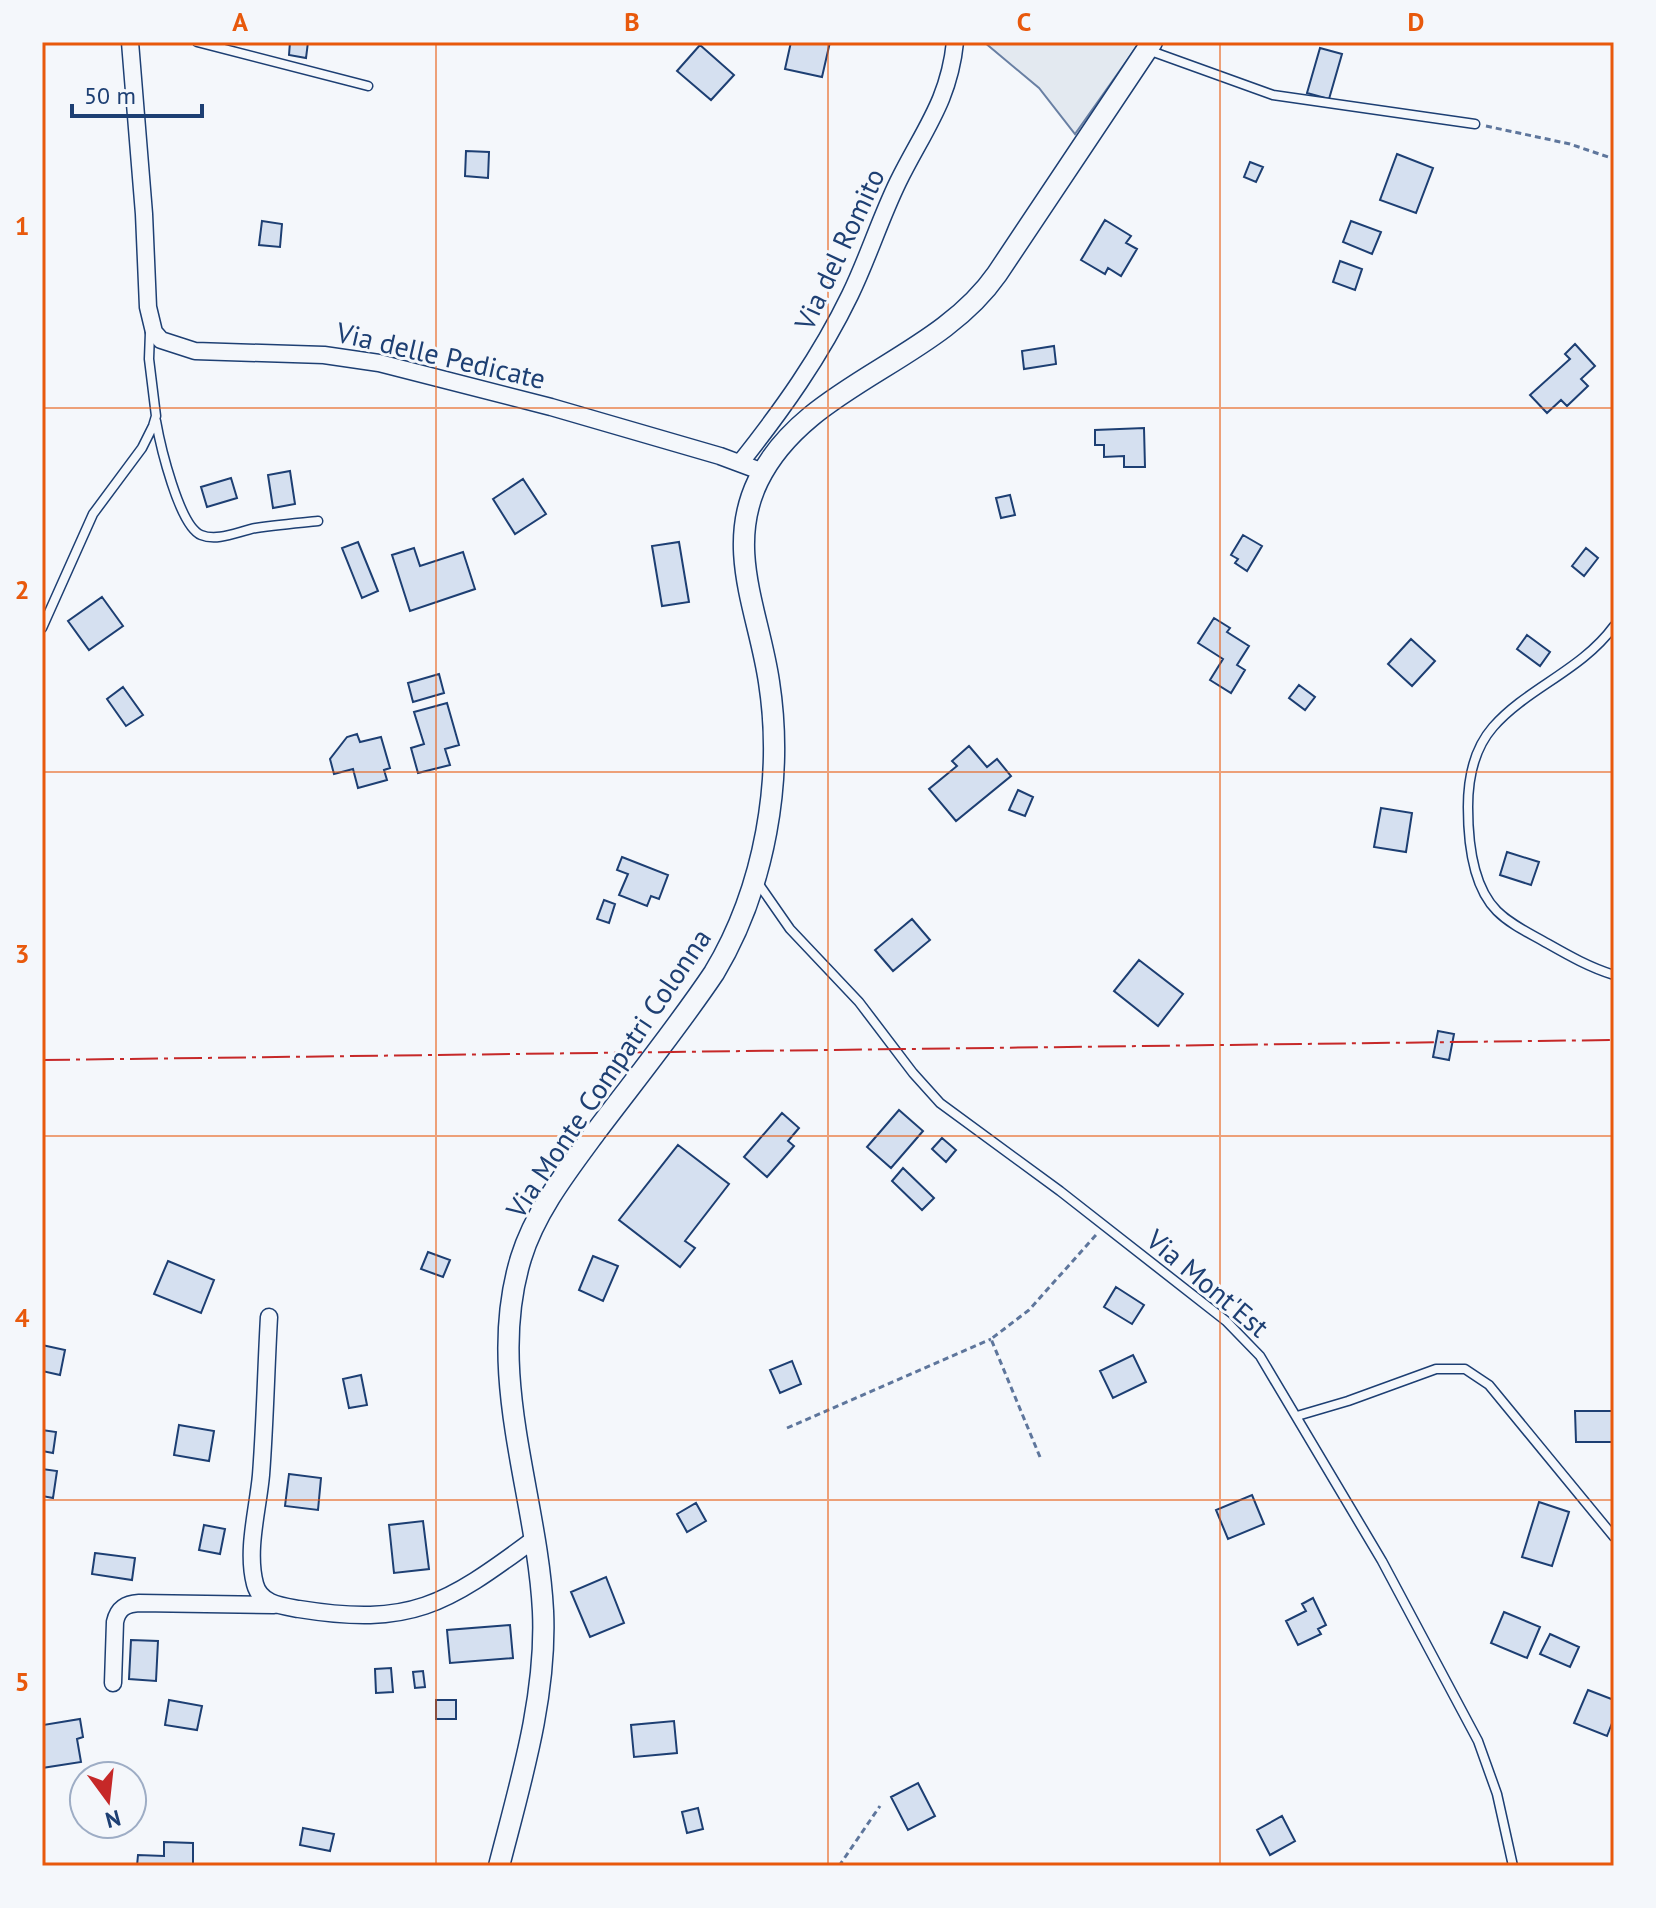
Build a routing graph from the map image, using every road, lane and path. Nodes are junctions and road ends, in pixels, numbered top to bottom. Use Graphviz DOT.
graph roads {
  1 [pos="130,42"];
  2 [pos="197,42"];
  3 [pos="955,42"];
  4 [pos="1150,46"];
  5 [pos="368,86"];
  6 [pos="1475,124"];
  7 [pos="1614,159"];
  8 [pos="151,324"];
  9 [pos="156,416"];
  10 [pos="740,463"];
  11 [pos="763,472"];
  12 [pos="318,521"];
  13 [pos="1614,626"];
  14 [pos="42,628"];
  15 [pos="755,879"];
  16 [pos="1614,975"];
  17 [pos="1104,1225"];
  18 [pos="269,1317"];
  19 [pos="991,1339"];
  20 [pos="1297,1416"];
  21 [pos="787,1428"];
  22 [pos="1040,1457"];
  23 [pos="1614,1537"];
  24 [pos="533,1540"];
  25 [pos="276,1605"];
  26 [pos="113,1683"];
  27 [pos="880,1806"];
  28 [pos="499,1866"];
  29 [pos="839,1866"];
  30 [pos="1513,1866"];
  1 -- 8 [label="street"];
  2 -- 5 [label="lane"];
  3 -- 10 [label="street, Via del Romito"];
  4 -- 6 [label="lane"];
  4 -- 11 [label="street, Via Monte Compatri Colonna"];
  6 -- 7 [label="path"];
  8 -- 9 [label="lane"];
  8 -- 10 [label="street, Via delle Pedicate"];
  9 -- 12 [label="lane"];
  9 -- 14 [label="lane"];
  10 -- 11 [label="street, Via delle Pedicate"];
  11 -- 15 [label="street, Via Monte Compatri Colonna"];
  13 -- 16 [label="lane"];
  15 -- 17 [label="lane, Via Mont'Est"];
  15 -- 24 [label="street, Via Monte Compatri Colonna"];
  17 -- 19 [label="path"];
  17 -- 20 [label="lane, Via Mont'Est"];
  18 -- 25 [label="street"];
  19 -- 21 [label="path"];
  19 -- 22 [label="path"];
  20 -- 23 [label="lane"];
  20 -- 30 [label="lane, Via Mont'Est"];
  24 -- 25 [label="street"];
  24 -- 28 [label="street, Via Monte Compatri Colonna"];
  25 -- 26 [label="street"];
  27 -- 29 [label="path"];
}
